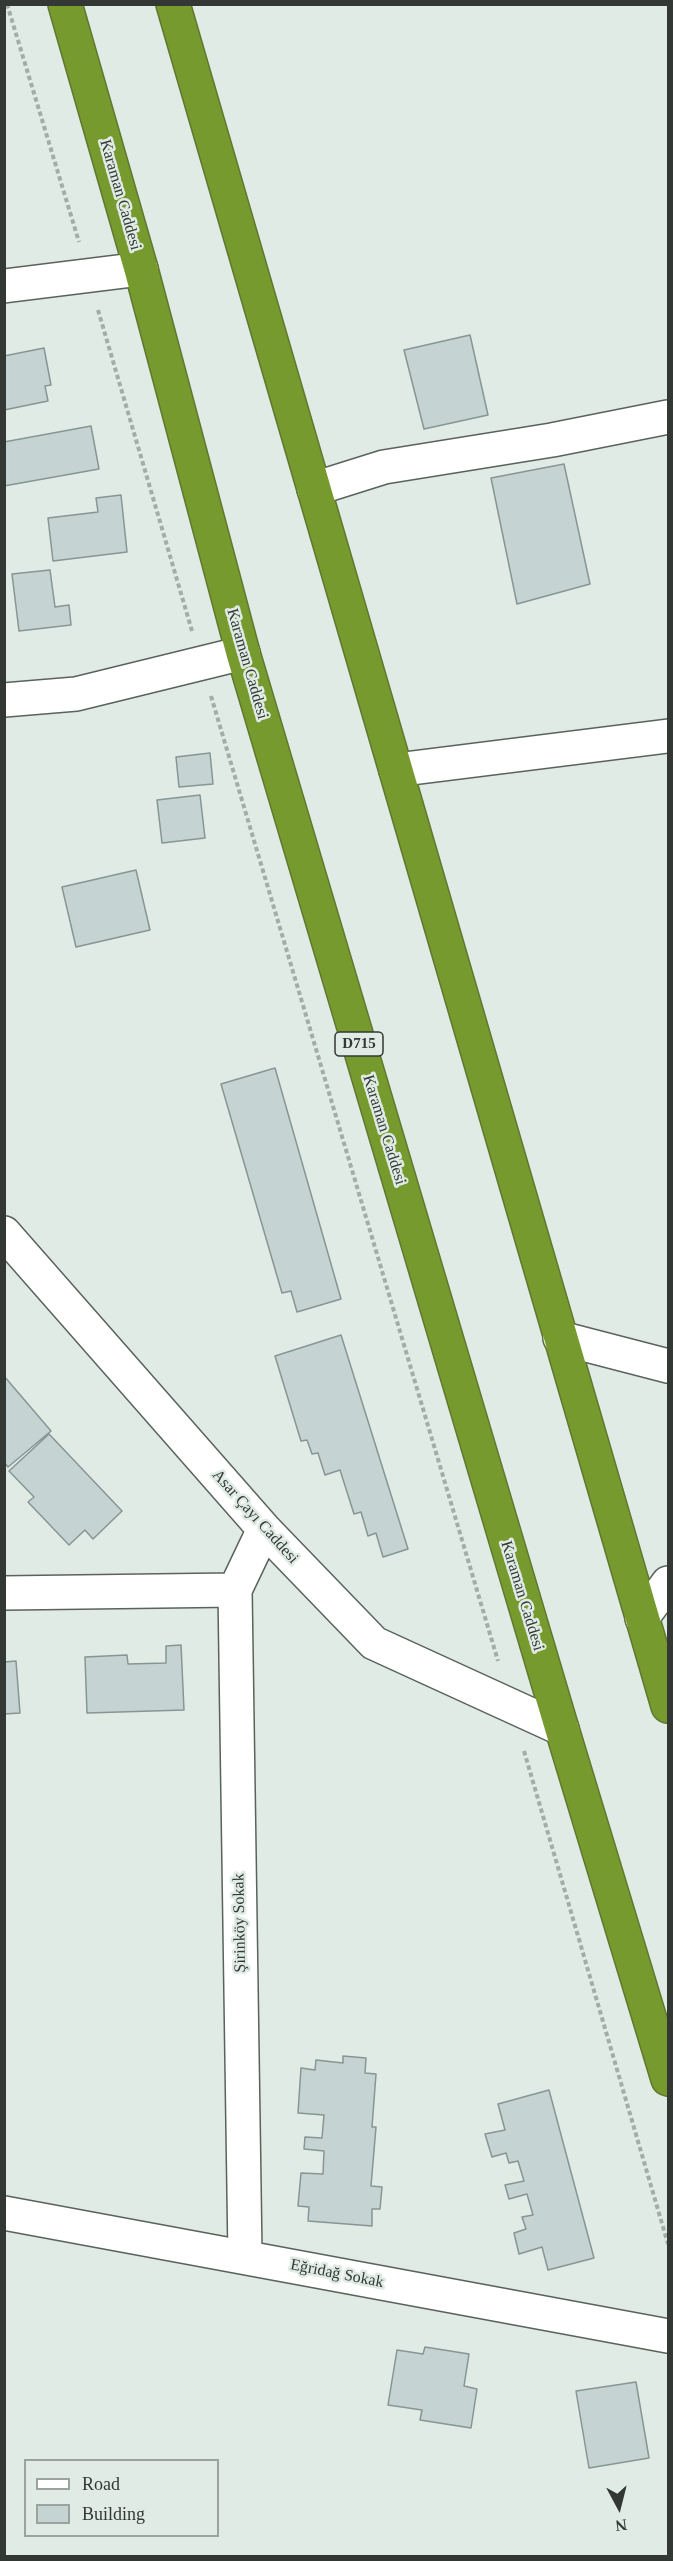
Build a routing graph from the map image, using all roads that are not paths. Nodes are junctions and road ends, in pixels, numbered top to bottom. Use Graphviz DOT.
graph roads {
  1 [pos="65,4"];
  2 [pos="173,4"];
  3 [pos="141,269"];
  4 [pos="4,286"];
  5 [pos="669,417"];
  6 [pos="314,489"];
  7 [pos="243,653"];
  8 [pos="4,700"];
  9 [pos="669,735"];
  10 [pos="396,770"];
  11 [pos="4,1233"];
  12 [pos="560,1338"];
  13 [pos="669,1366"];
  14 [pos="264,1529"];
  15 [pos="669,1584"];
  16 [pos="235,1590"];
  17 [pos="4,1593"];
  18 [pos="642,1618"];
  19 [pos="669,1706"];
  20 [pos="562,1729"];
  21 [pos="669,2079"];
  22 [pos="4,2213"];
  23 [pos="245,2256"];
  24 [pos="669,2336"];
  1 -- 3 [label="highway, Karaman Caddesi / D715"];
  2 -- 6 [label="highway"];
  3 -- 4 [label="street"];
  3 -- 7 [label="highway, Karaman Caddesi / D715"];
  5 -- 6 [label="street"];
  6 -- 10 [label="highway"];
  7 -- 8 [label="street"];
  7 -- 20 [label="highway, Karaman Caddesi / D715"];
  9 -- 10 [label="street"];
  10 -- 12 [label="highway"];
  11 -- 14 [label="street, Asar Çayı Caddesi"];
  12 -- 13 [label="street"];
  12 -- 18 [label="highway"];
  14 -- 16 [label="street"];
  14 -- 20 [label="street, Asar Çayı Caddesi"];
  15 -- 18 [label="street"];
  16 -- 17 [label="street"];
  16 -- 23 [label="street, Şirinköy Sokak"];
  18 -- 19 [label="highway"];
  20 -- 21 [label="highway, Karaman Caddesi / D715"];
  22 -- 23 [label="street, Eğridağ Sokak"];
  23 -- 24 [label="street, Eğridağ Sokak"];
}
